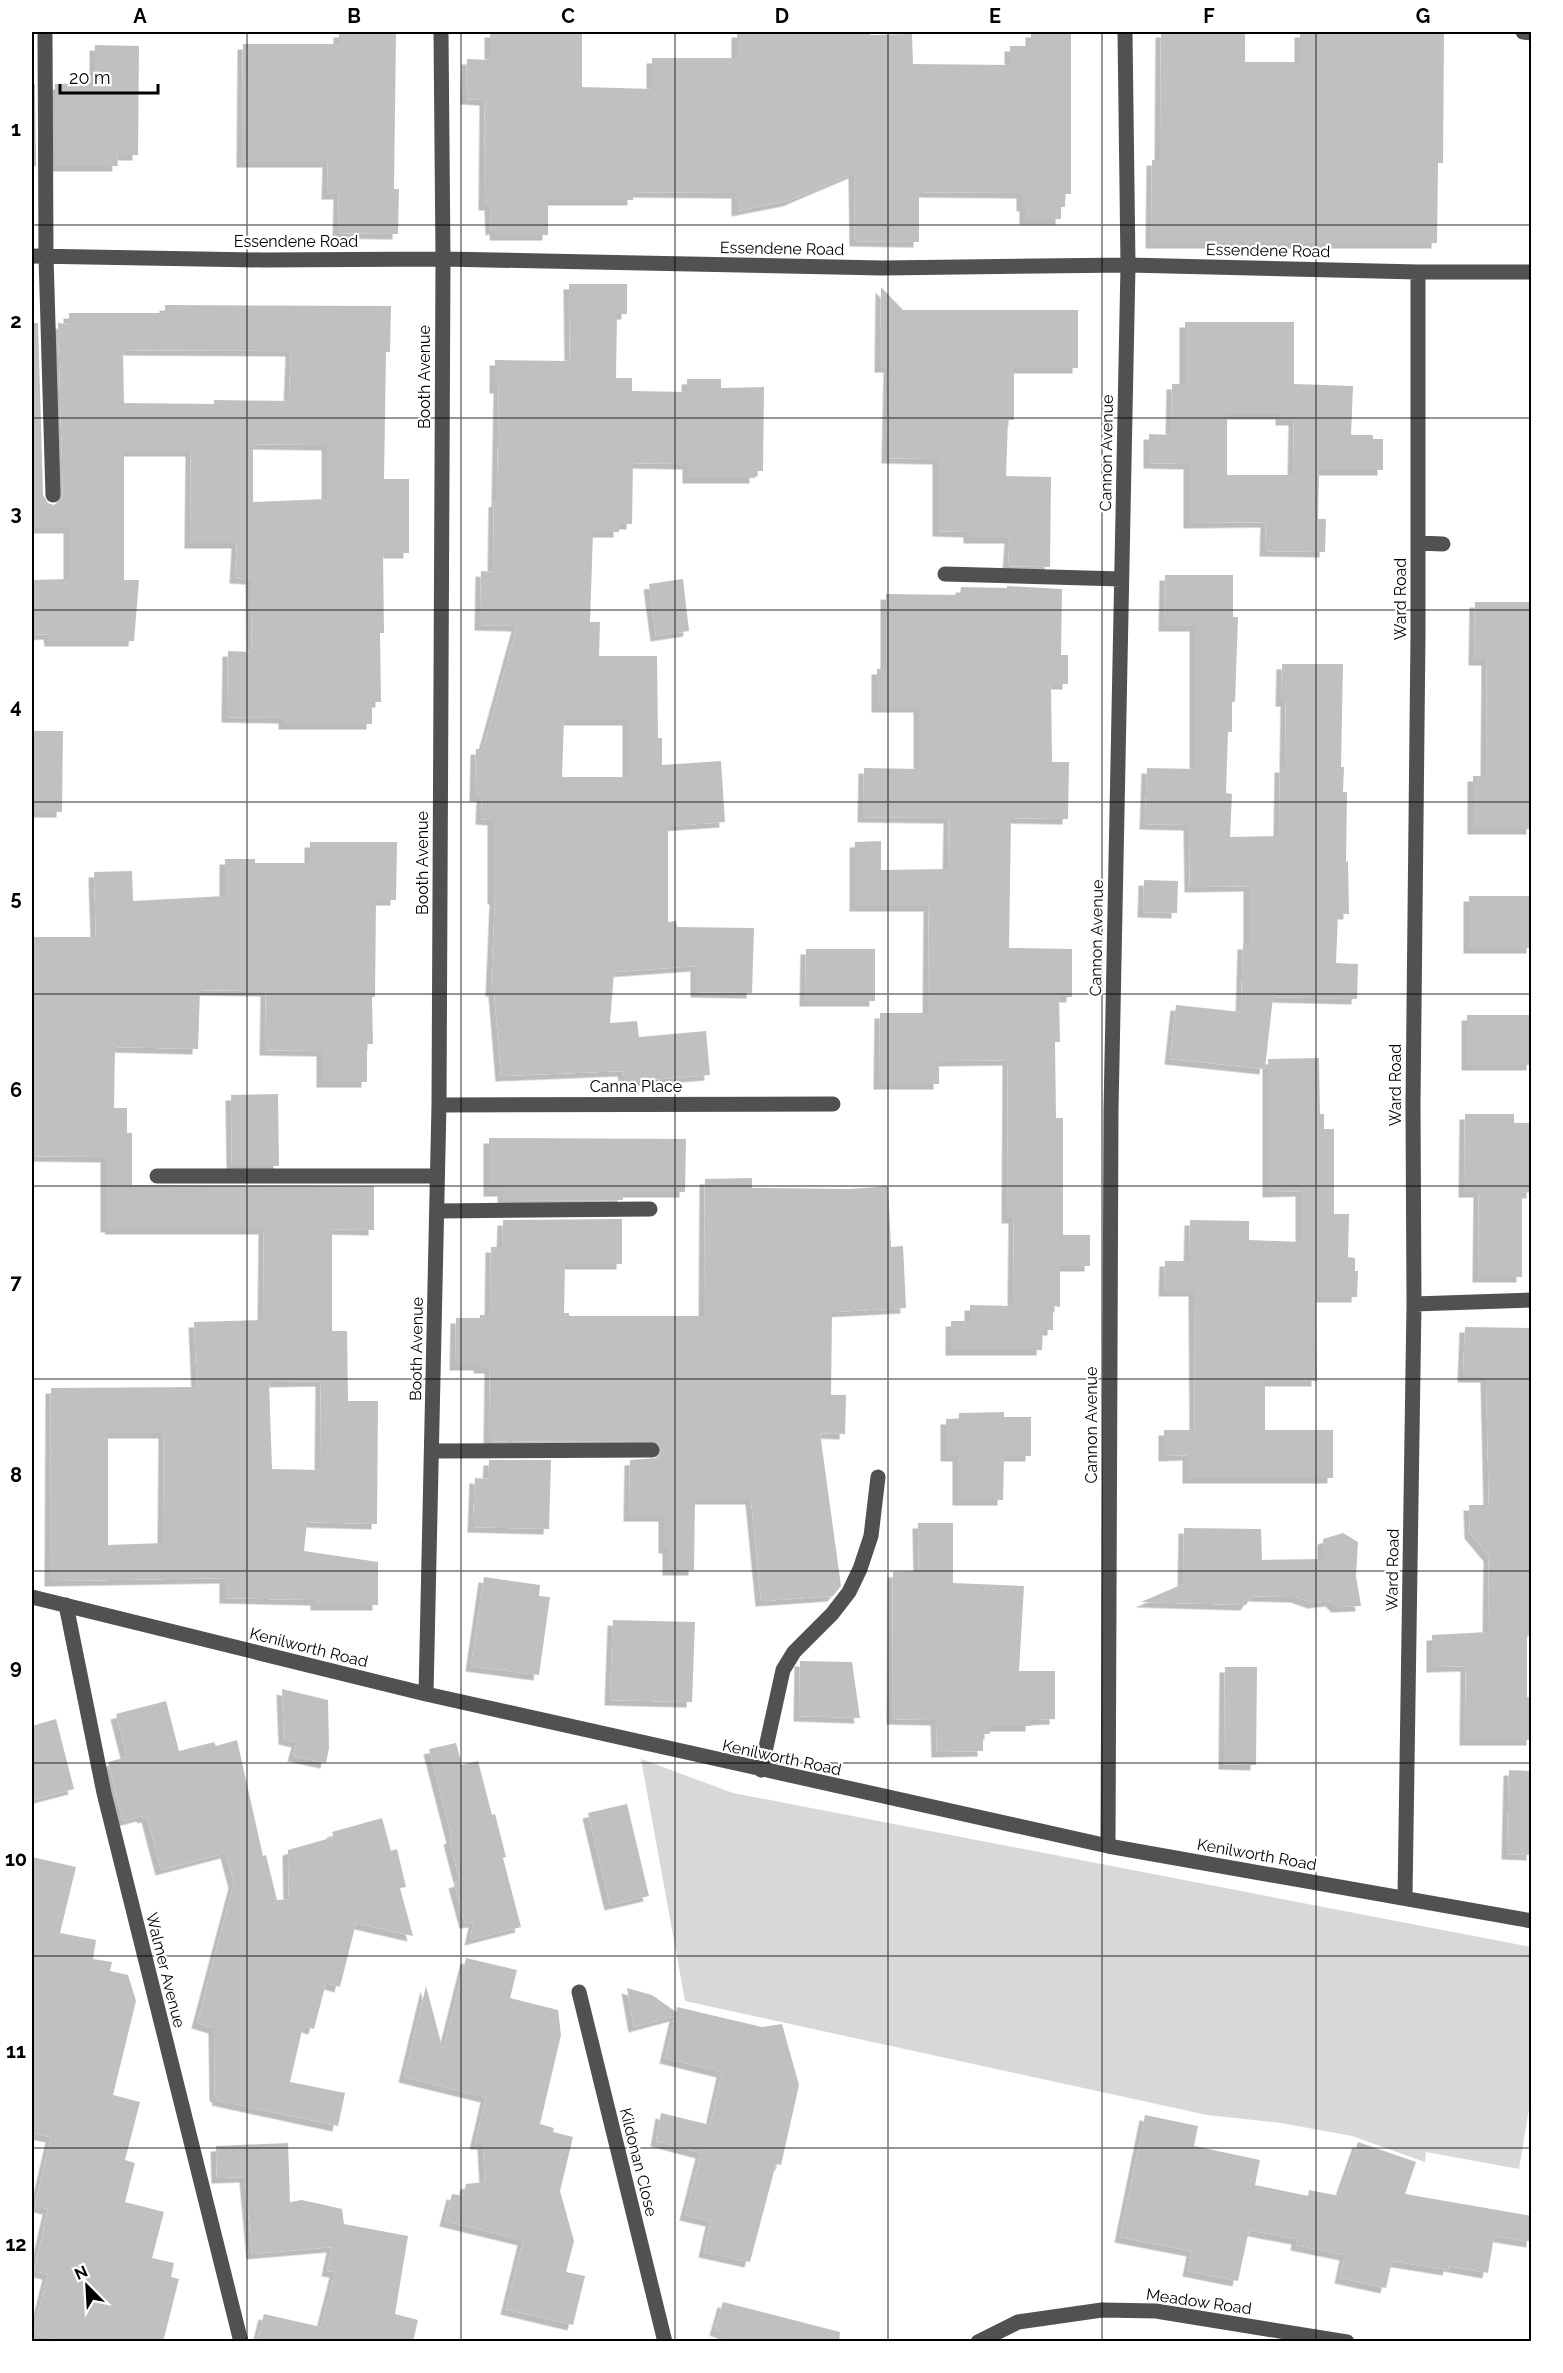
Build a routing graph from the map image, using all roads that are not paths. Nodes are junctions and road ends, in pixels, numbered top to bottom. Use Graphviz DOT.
graph roads {
  1 [pos="45,32"];
  2 [pos="441,32"];
  3 [pos="1125,32"];
  4 [pos="1523,32"];
  5 [pos="1532,33"];
  6 [pos="39,256"];
  7 [pos="443,259"];
  8 [pos="1128,265"];
  9 [pos="1418,272"];
  10 [pos="1532,272"];
  11 [pos="53,495"];
  12 [pos="1419,543"];
  13 [pos="1443,544"];
  14 [pos="945,574"];
  15 [pos="1121,579"];
  16 [pos="833,1104"];
  17 [pos="439,1105"];
  18 [pos="157,1176"];
  19 [pos="437,1176"];
  20 [pos="650,1209"];
  21 [pos="436,1211"];
  22 [pos="1532,1300"];
  23 [pos="1414,1304"];
  24 [pos="652,1450"];
  25 [pos="432,1451"];
  26 [pos="878,1477"];
  27 [pos="32,1597"];
  28 [pos="66,1605"];
  29 [pos="426,1695"];
  30 [pos="760,1770"];
  31 [pos="1108,1846"];
  32 [pos="1405,1897"];
  33 [pos="1532,1921"];
  34 [pos="579,1992"];
  35 [pos="241,2342"];
  36 [pos="664,2342"];
  37 [pos="978,2342"];
  38 [pos="1347,2342"];
  1 -- 6 [label="street"];
  2 -- 7 [label="street, Booth Avenue"];
  3 -- 8 [label="street, Cannon Avenue"];
  4 -- 5 [label="street"];
  6 -- 7 [label="street, Essendene Road"];
  6 -- 11 [label="street"];
  7 -- 8 [label="street, Essendene Road"];
  7 -- 17 [label="street, Booth Avenue"];
  8 -- 9 [label="street, Essendene Road"];
  8 -- 15 [label="street, Cannon Avenue"];
  9 -- 10 [label="street, Essendene Road"];
  9 -- 12 [label="street, Ward Road"];
  12 -- 13 [label="street"];
  12 -- 23 [label="street, Ward Road"];
  14 -- 15 [label="street"];
  15 -- 31 [label="street, Cannon Avenue"];
  16 -- 17 [label="street, Canna Place"];
  17 -- 19 [label="street, Booth Avenue"];
  18 -- 19 [label="street"];
  19 -- 21 [label="street, Booth Avenue"];
  20 -- 21 [label="street"];
  21 -- 25 [label="street, Booth Avenue"];
  22 -- 23 [label="street"];
  23 -- 32 [label="street, Ward Road"];
  24 -- 25 [label="street"];
  25 -- 29 [label="street, Booth Avenue"];
  26 -- 30 [label="street"];
  27 -- 28 [label="street, Kenilworth Road"];
  28 -- 29 [label="street, Kenilworth Road"];
  28 -- 35 [label="street, Walmer Avenue"];
  29 -- 30 [label="street, Kenilworth Road"];
  30 -- 31 [label="street, Kenilworth Road"];
  31 -- 32 [label="street, Kenilworth Road"];
  32 -- 33 [label="street, Kenilworth Road"];
  34 -- 36 [label="street, Kildonan Close"];
  37 -- 38 [label="street, Meadow Road"];
}
